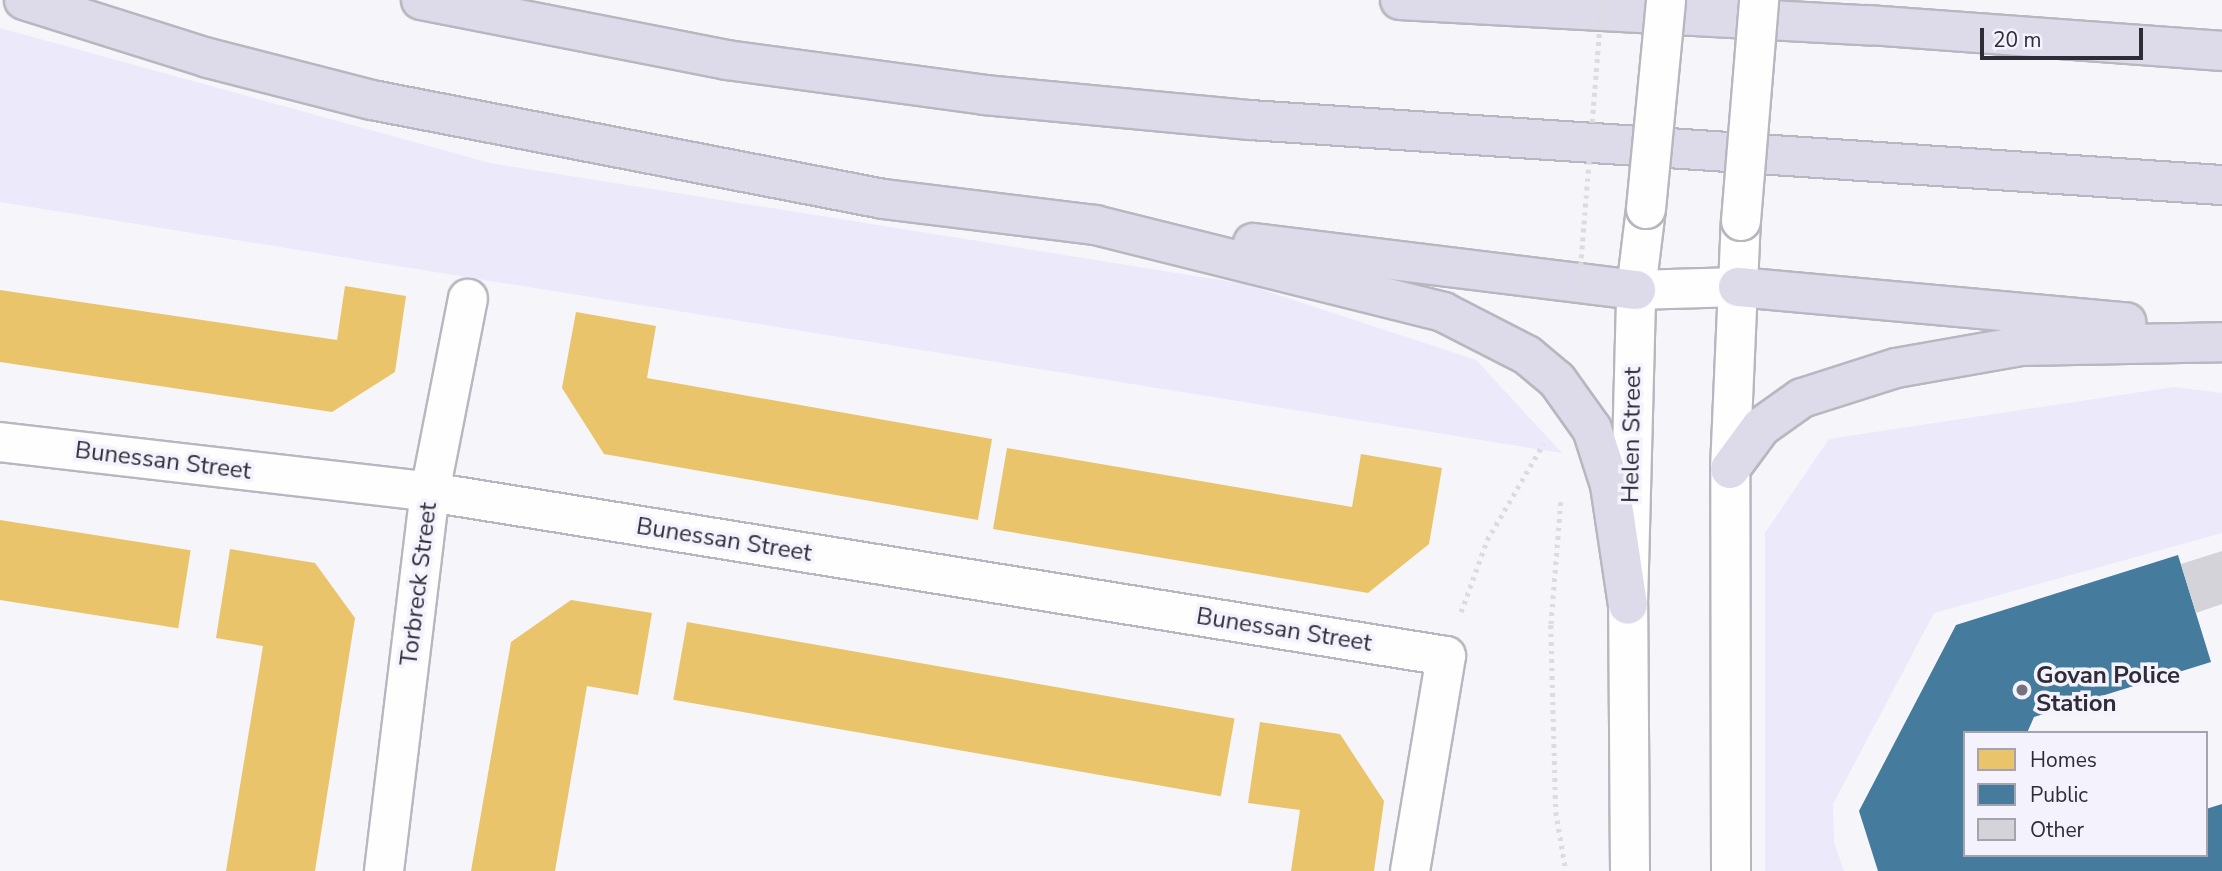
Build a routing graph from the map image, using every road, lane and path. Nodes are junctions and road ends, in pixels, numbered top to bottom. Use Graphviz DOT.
graph roads {
  1 [pos="24,0"];
  2 [pos="421,0"];
  3 [pos="1401,0"];
  4 [pos="1602,0"];
  5 [pos="1666,0"];
  6 [pos="1759,0"];
  7 [pos="2222,51"];
  8 [pos="2222,185"];
  9 [pos="1095,225"];
  10 [pos="1579,283"];
  11 [pos="1738,287"];
  12 [pos="1636,290"];
  13 [pos="468,299"];
  14 [pos="2222,334"];
  15 [pos="2222,342"];
  16 [pos="0,442"];
  17 [pos="1553,447"];
  18 [pos="1730,469"];
  19 [pos="430,492"];
  20 [pos="1562,495"];
  21 [pos="1628,605"];
  22 [pos="1446,656"];
  23 [pos="384,871"];
  24 [pos="1410,871"];
  25 [pos="1566,871"];
  26 [pos="1630,871"];
  27 [pos="1731,871"];
  1 -- 9 [label="highway"];
  2 -- 8 [label="highway"];
  3 -- 7 [label="highway"];
  4 -- 10 [label="path, bridge"];
  5 -- 12 [label="street, Helen Street, bridge"];
  6 -- 11 [label="street, bridge"];
  9 -- 10 [label="highway"];
  9 -- 21 [label="highway"];
  10 -- 12 [label="highway"];
  11 -- 12 [label="street"];
  11 -- 14 [label="highway"];
  11 -- 18 [label="street"];
  12 -- 21 [label="street, Helen Street"];
  13 -- 19 [label="street, Torbreck Street"];
  15 -- 18 [label="highway"];
  16 -- 19 [label="street, Bunessan Street"];
  17 -- 22 [label="path"];
  18 -- 27 [label="street"];
  19 -- 22 [label="street, Bunessan Street"];
  19 -- 23 [label="street, Torbreck Street"];
  20 -- 25 [label="path"];
  21 -- 26 [label="street, Helen Street"];
  22 -- 24 [label="street"];
}
